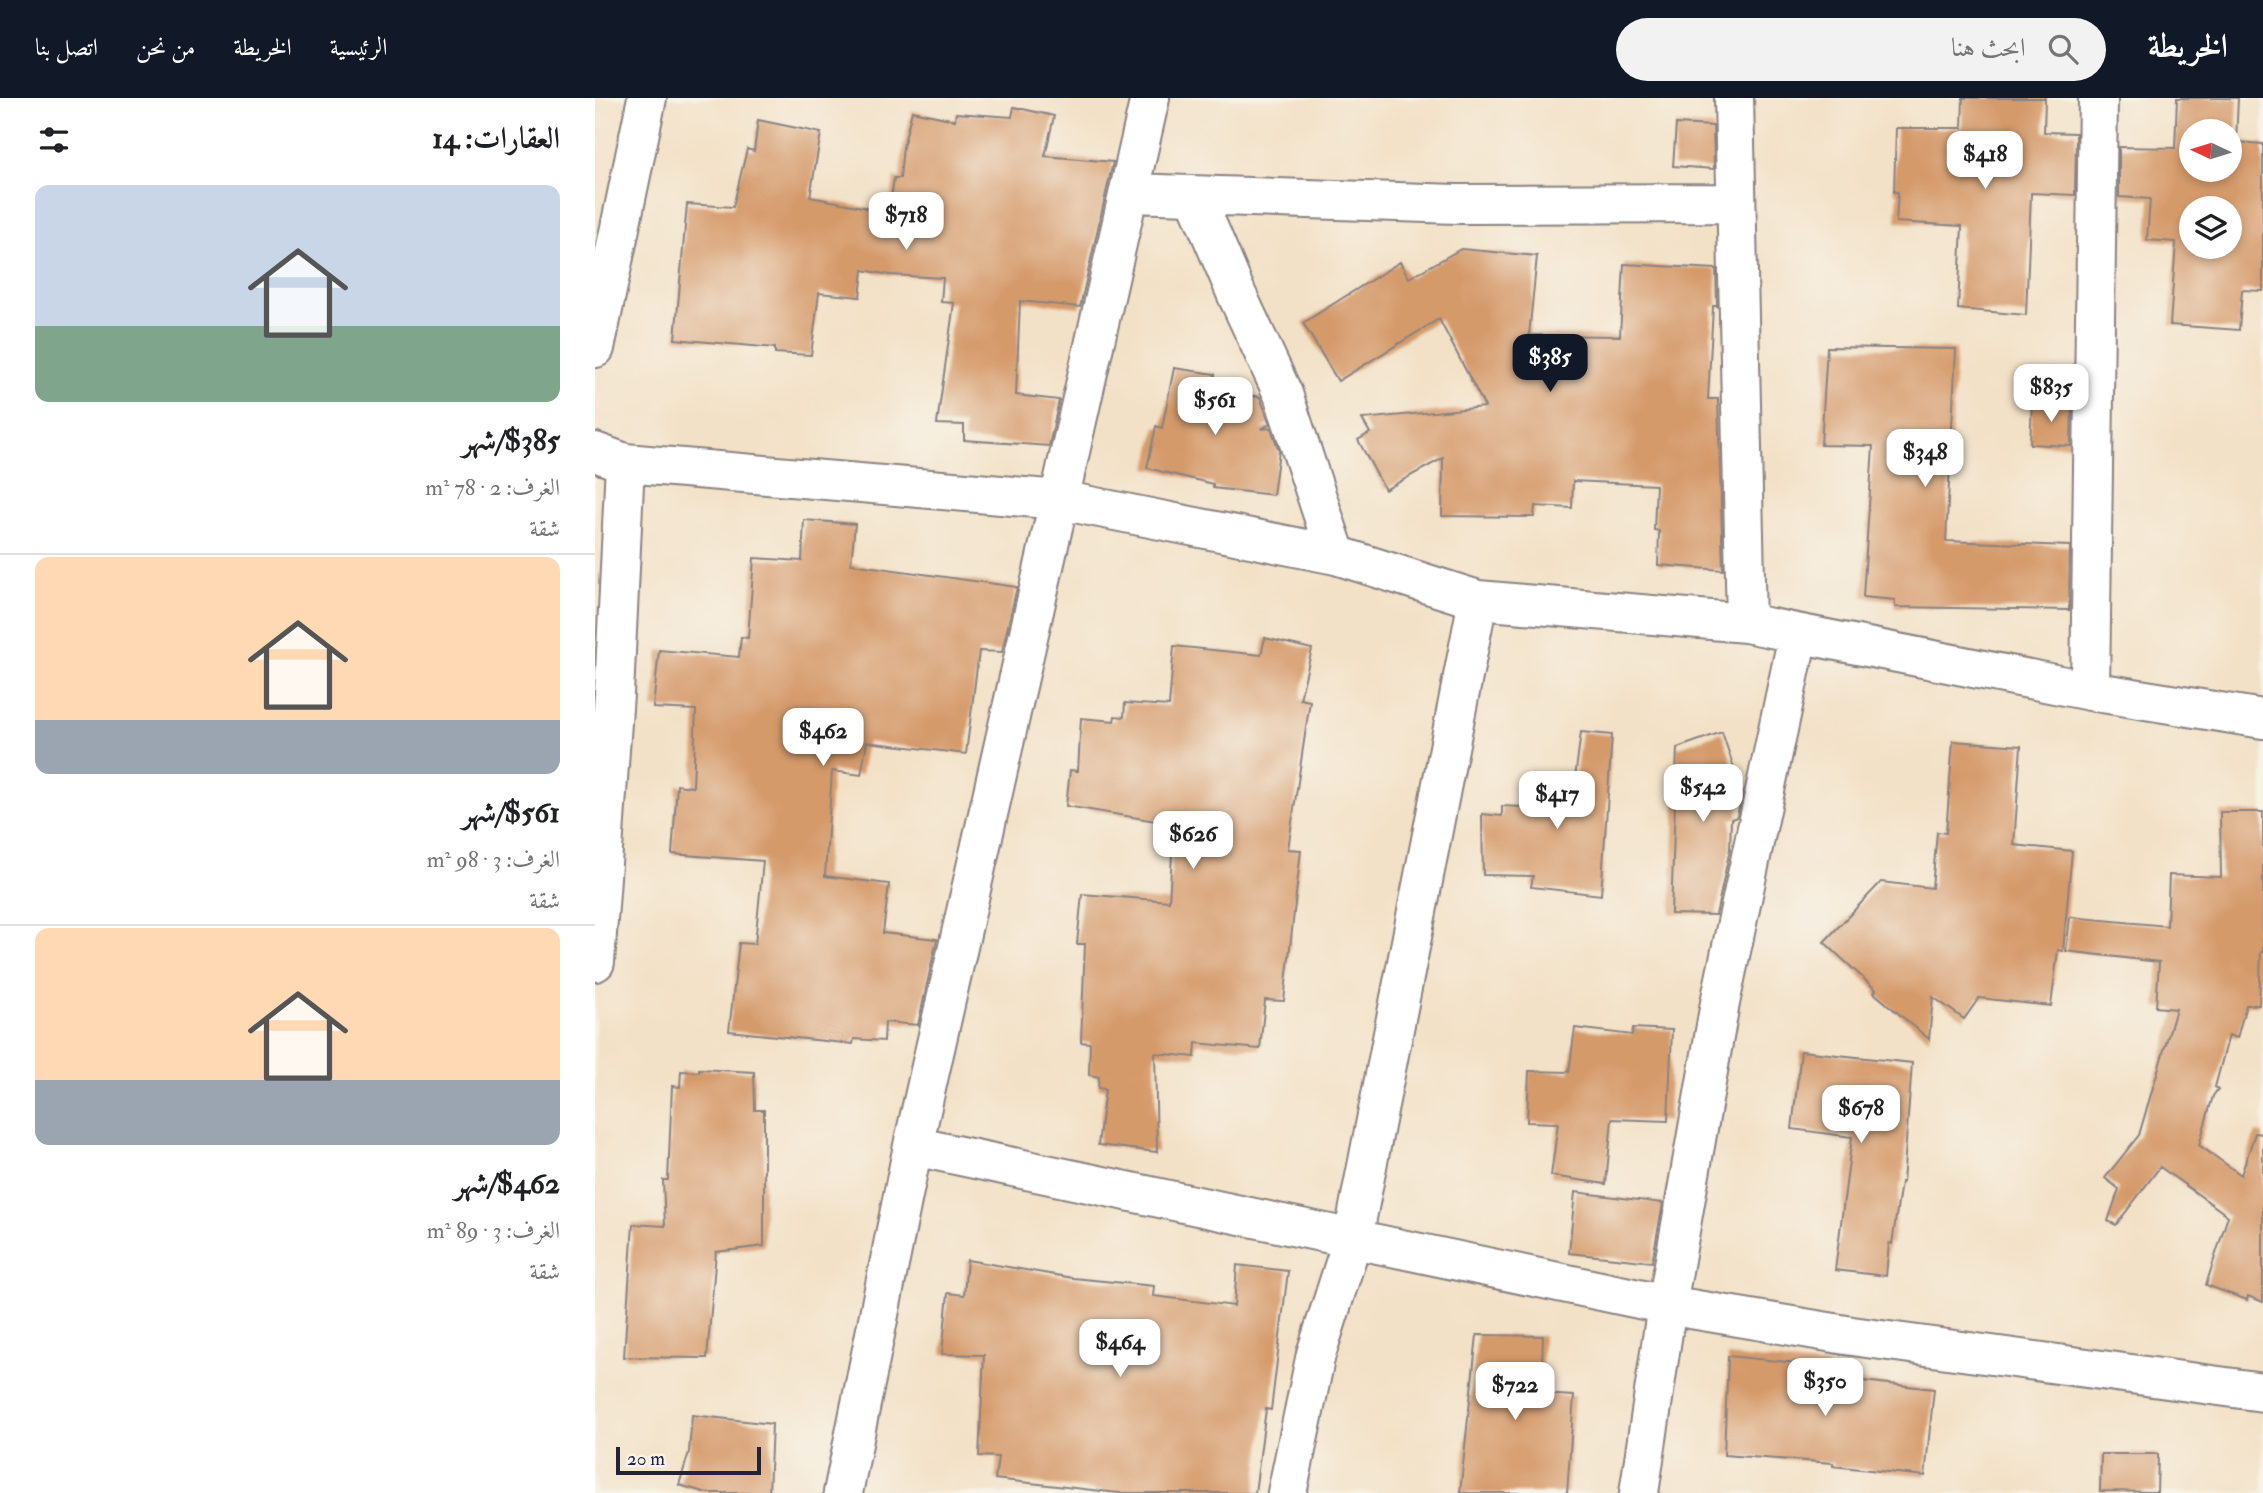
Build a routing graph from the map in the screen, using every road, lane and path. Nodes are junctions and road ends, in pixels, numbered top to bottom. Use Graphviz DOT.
graph roads {
  1 [pos="647,98"];
  2 [pos="1150,98"];
  3 [pos="1734,98"];
  4 [pos="2098,98"];
  5 [pos="1131,193"];
  6 [pos="1195,195"];
  7 [pos="1736,203"];
  8 [pos="595,348"];
  9 [pos="610,458"];
  10 [pos="1060,500"];
  11 [pos="1336,555"];
  12 [pos="1478,600"];
  13 [pos="1746,622"];
  14 [pos="1798,635"];
  15 [pos="2090,691"];
  16 [pos="2263,719"];
  17 [pos="595,962"];
  18 [pos="913,1146"];
  19 [pos="1353,1238"];
  20 [pos="1667,1305"];
  21 [pos="2263,1392"];
  22 [pos="843,1493"];
  23 [pos="1287,1493"];
  24 [pos="1639,1493"];
  1 -- 8 [label="street"];
  2 -- 5 [label="street"];
  3 -- 7 [label="street"];
  4 -- 15 [label="street"];
  5 -- 6 [label="street"];
  5 -- 10 [label="street"];
  6 -- 7 [label="street"];
  6 -- 11 [label="street"];
  7 -- 13 [label="street"];
  9 -- 10 [label="street"];
  9 -- 17 [label="street"];
  10 -- 11 [label="street"];
  10 -- 18 [label="street"];
  11 -- 12 [label="street"];
  12 -- 13 [label="street"];
  12 -- 19 [label="street"];
  13 -- 14 [label="street"];
  14 -- 15 [label="street"];
  14 -- 20 [label="street"];
  15 -- 16 [label="street"];
  18 -- 19 [label="street"];
  18 -- 22 [label="street"];
  19 -- 20 [label="street"];
  19 -- 23 [label="street"];
  20 -- 21 [label="street"];
  20 -- 24 [label="street"];
}
